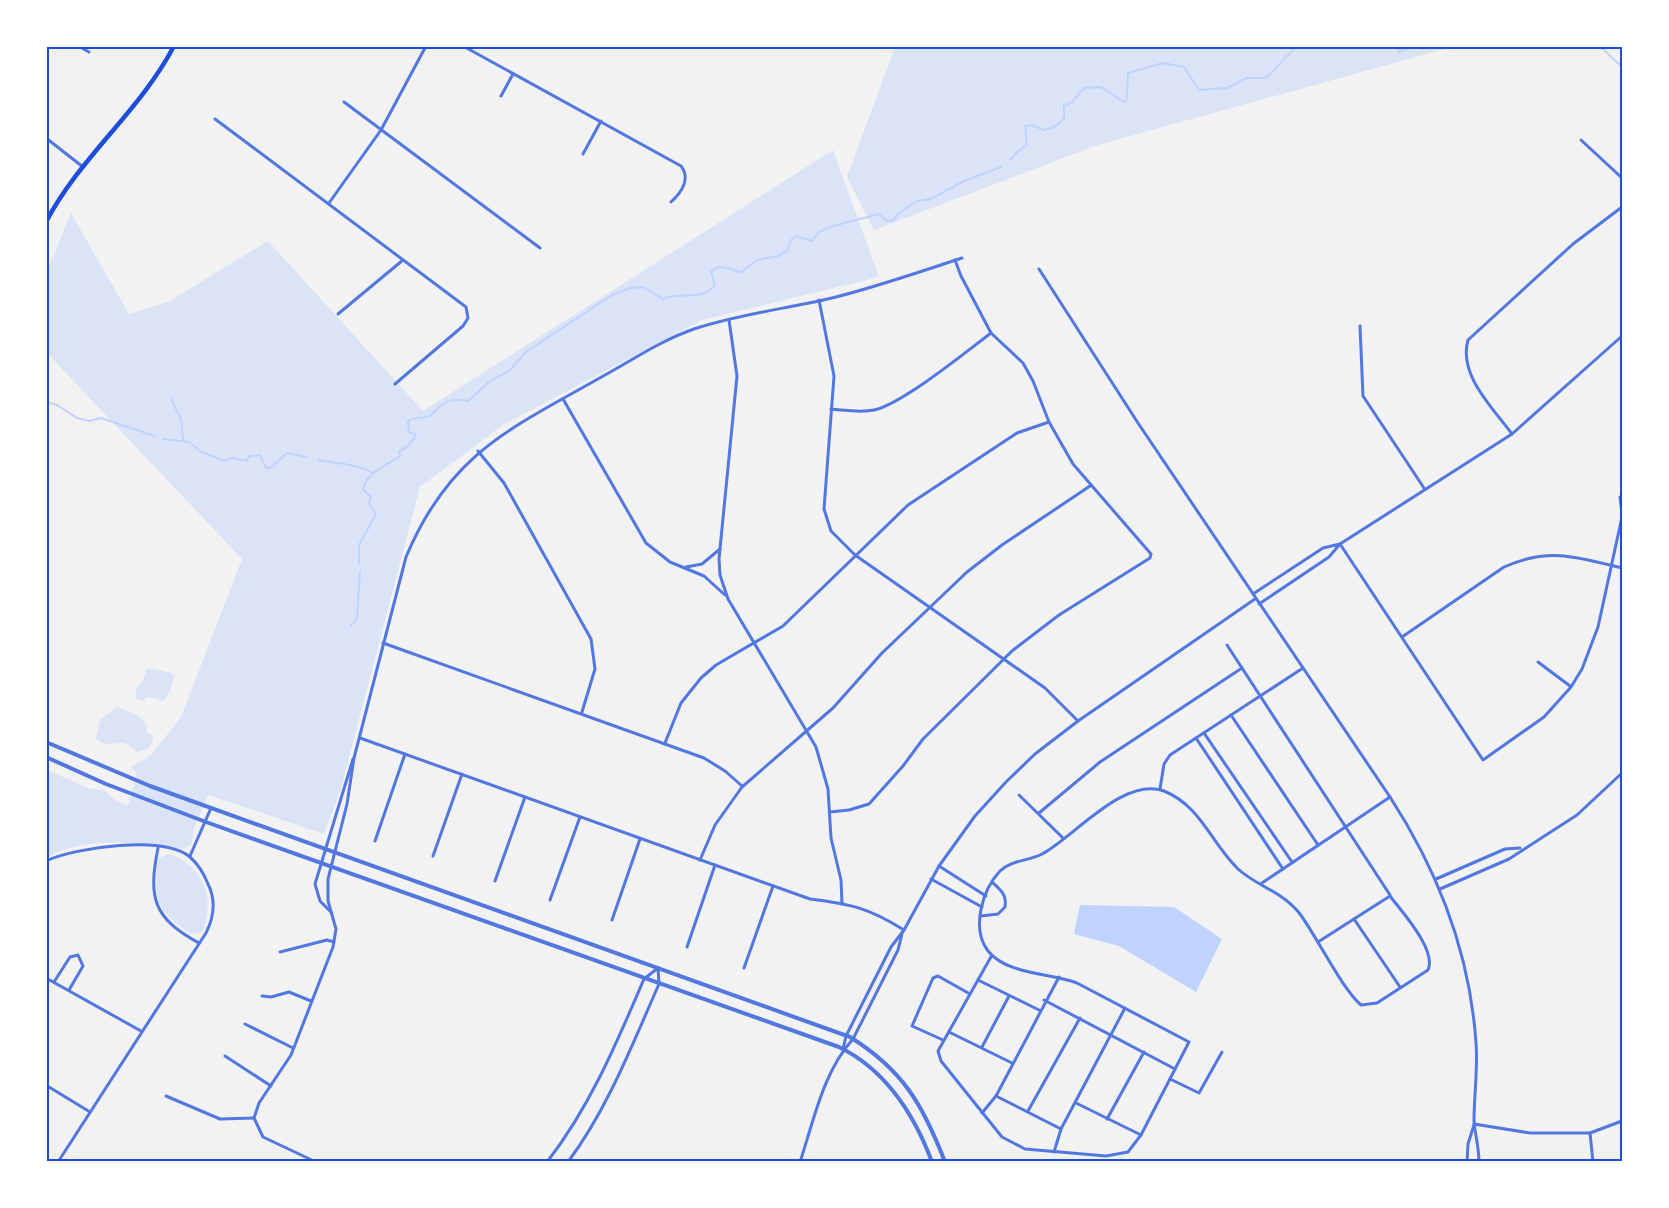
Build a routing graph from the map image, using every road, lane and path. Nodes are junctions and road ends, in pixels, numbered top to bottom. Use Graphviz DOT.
graph roads {
  1 [pos="78,46"];
  2 [pos="174,46"];
  3 [pos="426,46"];
  4 [pos="463,46"];
  5 [pos="88,52"];
  6 [pos="513,74"];
  7 [pos="501,96"];
  8 [pos="344,102"];
  9 [pos="215,119"];
  10 [pos="601,122"];
  11 [pos="381,130"];
  12 [pos="46,138"];
  13 [pos="1581,140"];
  14 [pos="583,154"];
  15 [pos="83,167"];
  16 [pos="1623,178"];
  17 [pos="671,202"];
  18 [pos="328,203"];
  19 [pos="1623,207"];
  20 [pos="46,222"];
  21 [pos="540,248"];
  22 [pos="962,258"];
  23 [pos="403,260"];
  24 [pos="955,260"];
  25 [pos="1039,269"];
  26 [pos="819,300"];
  27 [pos="338,314"];
  28 [pos="729,320"];
  29 [pos="1360,326"];
  30 [pos="992,333"];
  31 [pos="1623,336"];
  32 [pos="395,384"];
  33 [pos="562,399"];
  34 [pos="831,409"];
  35 [pos="1049,422"];
  36 [pos="1512,434"];
  37 [pos="478,451"];
  38 [pos="1090,486"];
  39 [pos="1424,488"];
  40 [pos="1620,497"];
  41 [pos="1623,515"];
  42 [pos="1340,544"];
  43 [pos="720,549"];
  44 [pos="855,555"];
  45 [pos="1613,565"];
  46 [pos="684,567"];
  47 [pos="1623,568"];
  48 [pos="1252,595"];
  49 [pos="726,596"];
  50 [pos="1256,599"];
  51 [pos="1259,604"];
  52 [pos="930,607"];
  53 [pos="1402,637"];
  54 [pos="383,643"];
  55 [pos="754,643"];
  56 [pos="1227,645"];
  57 [pos="1004,659"];
  58 [pos="1538,662"];
  59 [pos="1242,668"];
  60 [pos="1303,668"];
  61 [pos="1570,687"];
  62 [pos="1258,696"];
  63 [pos="582,712"];
  64 [pos="1231,715"];
  65 [pos="1078,721"];
  66 [pos="806,729"];
  67 [pos="1204,733"];
  68 [pos="360,738"];
  69 [pos="1196,738"];
  70 [pos="46,742"];
  71 [pos="665,743"];
  72 [pos="405,754"];
  73 [pos="46,757"];
  74 [pos="354,758"];
  75 [pos="1623,773"];
  76 [pos="462,774"];
  77 [pos="742,787"];
  78 [pos="1160,790"];
  79 [pos="1019,795"];
  80 [pos="525,797"];
  81 [pos="1390,797"];
  82 [pos="211,808"];
  83 [pos="830,812"];
  84 [pos="1039,813"];
  85 [pos="580,817"];
  86 [pos="206,822"];
  87 [pos="1344,827"];
  88 [pos="1063,838"];
  89 [pos="640,839"];
  90 [pos="375,840"];
  91 [pos="1318,845"];
  92 [pos="158,848"];
  93 [pos="1522,848"];
  94 [pos="327,849"];
  95 [pos="334,852"];
  96 [pos="189,856"];
  97 [pos="433,856"];
  98 [pos="699,860"];
  99 [pos="46,861"];
  100 [pos="1292,862"];
  101 [pos="322,863"];
  102 [pos="331,866"];
  103 [pos="715,866"];
  104 [pos="939,866"];
  105 [pos="1282,868"];
  106 [pos="931,879"];
  107 [pos="1436,879"];
  108 [pos="495,881"];
  109 [pos="992,882"];
  110 [pos="1262,883"];
  111 [pos="773,886"];
  112 [pos="1440,889"];
  113 [pos="986,896"];
  114 [pos="1390,896"];
  115 [pos="550,900"];
  116 [pos="842,903"];
  117 [pos="982,907"];
  118 [pos="331,912"];
  119 [pos="981,916"];
  120 [pos="1354,919"];
  121 [pos="612,920"];
  122 [pos="904,930"];
  123 [pos="334,942"];
  124 [pos="1318,942"];
  125 [pos="199,943"];
  126 [pos="687,947"];
  127 [pos="280,952"];
  128 [pos="992,955"];
  129 [pos="658,968"];
  130 [pos="744,968"];
  131 [pos="1059,977"];
  132 [pos="46,978"];
  133 [pos="644,979"];
  134 [pos="978,980"];
  135 [pos="54,982"];
  136 [pos="660,984"];
  137 [pos="1400,988"];
  138 [pos="69,990"];
  139 [pos="970,994"];
  140 [pos="1009,995"];
  141 [pos="262,996"];
  142 [pos="1044,1000"];
  143 [pos="311,1001"];
  144 [pos="1125,1008"];
  145 [pos="1039,1010"];
  146 [pos="1080,1018"];
  147 [pos="245,1024"];
  148 [pos="141,1031"];
  149 [pos="949,1032"];
  150 [pos="1111,1034"];
  151 [pos="846,1036"];
  152 [pos="853,1039"];
  153 [pos="944,1040"];
  154 [pos="982,1047"];
  155 [pos="293,1048"];
  156 [pos="843,1049"];
  157 [pos="1144,1052"];
  158 [pos="1222,1052"];
  159 [pos="225,1056"];
  160 [pos="1012,1063"];
  161 [pos="1175,1069"];
  162 [pos="1170,1079"];
  163 [pos="271,1086"];
  164 [pos="49,1087"];
  165 [pos="166,1096"];
  166 [pos="996,1096"];
  167 [pos="1076,1103"];
  168 [pos="1029,1111"];
  169 [pos="90,1112"];
  170 [pos="982,1113"];
  171 [pos="254,1118"];
  172 [pos="1107,1119"];
  173 [pos="1623,1121"];
  174 [pos="1474,1124"];
  175 [pos="1061,1129"];
  176 [pos="1590,1133"];
  177 [pos="1141,1136"];
  178 [pos="1054,1152"];
  179 [pos="58,1161"];
  180 [pos="316,1161"];
  181 [pos="547,1161"];
  182 [pos="568,1161"];
  183 [pos="800,1161"];
  184 [pos="932,1161"];
  185 [pos="945,1161"];
  186 [pos="1467,1161"];
  187 [pos="1479,1161"];
  188 [pos="1593,1161"];
  1 -- 5 [label="street"];
  2 -- 15 [label="main road"];
  3 -- 11 [label="street"];
  4 -- 6 [label="street"];
  6 -- 7 [label="street"];
  6 -- 10 [label="street"];
  8 -- 11 [label="street"];
  9 -- 18 [label="street"];
  10 -- 14 [label="street"];
  10 -- 17 [label="street"];
  11 -- 18 [label="street"];
  11 -- 21 [label="street"];
  12 -- 15 [label="street"];
  13 -- 16 [label="street"];
  15 -- 20 [label="main road"];
  18 -- 23 [label="street"];
  19 -- 36 [label="street"];
  22 -- 24 [label="street"];
  23 -- 27 [label="street"];
  23 -- 32 [label="street"];
  24 -- 26 [label="street"];
  24 -- 30 [label="street"];
  25 -- 48 [label="street"];
  26 -- 28 [label="street"];
  26 -- 34 [label="street"];
  28 -- 33 [label="street"];
  28 -- 43 [label="street"];
  29 -- 39 [label="street"];
  30 -- 34 [label="street"];
  30 -- 35 [label="street"];
  31 -- 36 [label="street"];
  33 -- 37 [label="street"];
  33 -- 46 [label="street"];
  34 -- 44 [label="street"];
  35 -- 38 [label="street"];
  35 -- 44 [label="street"];
  36 -- 39 [label="street"];
  37 -- 54 [label="street"];
  37 -- 63 [label="street"];
  38 -- 52 [label="street"];
  38 -- 57 [label="street"];
  39 -- 42 [label="street"];
  40 -- 41 [label="street"];
  41 -- 45 [label="street"];
  42 -- 48 [label="street"];
  42 -- 51 [label="street"];
  42 -- 53 [label="street"];
  43 -- 46 [label="street"];
  43 -- 49 [label="street"];
  44 -- 52 [label="street"];
  44 -- 55 [label="street"];
  45 -- 47 [label="street"];
  45 -- 53 [label="street"];
  45 -- 61 [label="street"];
  46 -- 49 [label="street"];
  48 -- 50 [label="street"];
  49 -- 55 [label="street"];
  50 -- 51 [label="street"];
  50 -- 65 [label="street"];
  51 -- 60 [label="street"];
  52 -- 57 [label="street"];
  52 -- 66 [label="street"];
  53 -- 61 [label="street"];
  54 -- 63 [label="street"];
  54 -- 68 [label="street"];
  55 -- 66 [label="street"];
  55 -- 71 [label="street"];
  56 -- 59 [label="street"];
  57 -- 65 [label="street"];
  57 -- 83 [label="street"];
  58 -- 61 [label="street"];
  59 -- 62 [label="street"];
  59 -- 84 [label="street"];
  60 -- 62 [label="street"];
  60 -- 81 [label="street"];
  62 -- 64 [label="street"];
  62 -- 87 [label="street"];
  63 -- 71 [label="street"];
  64 -- 67 [label="street"];
  64 -- 91 [label="street"];
  65 -- 104 [label="street"];
  66 -- 77 [label="street"];
  66 -- 83 [label="street"];
  67 -- 69 [label="street"];
  67 -- 100 [label="street"];
  68 -- 72 [label="street"];
  68 -- 74 [label="street"];
  69 -- 78 [label="street"];
  69 -- 105 [label="street"];
  70 -- 82 [label="street"];
  71 -- 77 [label="street"];
  72 -- 76 [label="street"];
  72 -- 90 [label="street"];
  73 -- 86 [label="street"];
  74 -- 94 [label="street"];
  74 -- 95 [label="street"];
  75 -- 93 [label="street"];
  76 -- 80 [label="street"];
  76 -- 97 [label="street"];
  77 -- 98 [label="street"];
  78 -- 88 [label="street"];
  78 -- 110 [label="street"];
  79 -- 84 [label="street"];
  80 -- 85 [label="street"];
  80 -- 108 [label="street"];
  81 -- 87 [label="street"];
  81 -- 107 [label="street"];
  82 -- 86 [label="street"];
  82 -- 94 [label="street"];
  83 -- 116 [label="street"];
  84 -- 88 [label="street"];
  85 -- 89 [label="street"];
  85 -- 115 [label="street"];
  86 -- 96 [label="street"];
  86 -- 101 [label="street"];
  87 -- 91 [label="street"];
  87 -- 114 [label="street"];
  88 -- 109 [label="street"];
  89 -- 98 [label="street"];
  89 -- 121 [label="street"];
  91 -- 100 [label="street"];
  92 -- 96 [label="street"];
  92 -- 99 [label="street"];
  92 -- 125 [label="street"];
  93 -- 107 [label="street"];
  93 -- 112 [label="street"];
  94 -- 95 [label="street"];
  94 -- 101 [label="street"];
  95 -- 102 [label="street"];
  95 -- 129 [label="street"];
  96 -- 125 [label="street"];
  98 -- 103 [label="street"];
  100 -- 105 [label="street"];
  101 -- 102 [label="street"];
  101 -- 118 [label="street"];
  102 -- 118 [label="street"];
  102 -- 133 [label="street"];
  103 -- 111 [label="street"];
  103 -- 126 [label="street"];
  104 -- 106 [label="street"];
  104 -- 113 [label="street"];
  105 -- 110 [label="street"];
  106 -- 117 [label="street"];
  106 -- 122 [label="street"];
  107 -- 112 [label="street"];
  109 -- 113 [label="street"];
  109 -- 119 [label="street"];
  110 -- 124 [label="street"];
  111 -- 116 [label="street"];
  111 -- 130 [label="street"];
  112 -- 174 [label="street"];
  113 -- 117 [label="street"];
  114 -- 120 [label="street"];
  114 -- 137 [label="street"];
  116 -- 122 [label="street"];
  117 -- 119 [label="street"];
  118 -- 123 [label="street"];
  119 -- 128 [label="street"];
  120 -- 124 [label="street"];
  120 -- 137 [label="street"];
  122 -- 151 [label="street"];
  122 -- 152 [label="street"];
  123 -- 127 [label="street"];
  123 -- 143 [label="street"];
  124 -- 137 [label="street"];
  125 -- 148 [label="street"];
  128 -- 131 [label="street"];
  128 -- 134 [label="street"];
  129 -- 133 [label="street"];
  129 -- 136 [label="street"];
  129 -- 151 [label="street"];
  131 -- 142 [label="street"];
  131 -- 144 [label="street"];
  132 -- 135 [label="street"];
  133 -- 136 [label="street"];
  133 -- 181 [label="street"];
  134 -- 139 [label="street"];
  134 -- 140 [label="street"];
  135 -- 138 [label="street"];
  135 -- 138 [label="street"];
  136 -- 156 [label="street"];
  136 -- 182 [label="street"];
  138 -- 148 [label="street"];
  139 -- 149 [label="street"];
  139 -- 153 [label="street"];
  140 -- 145 [label="street"];
  140 -- 154 [label="street"];
  141 -- 143 [label="street"];
  142 -- 145 [label="street"];
  142 -- 146 [label="street"];
  143 -- 155 [label="street"];
  144 -- 150 [label="street"];
  144 -- 161 [label="street"];
  145 -- 160 [label="street"];
  146 -- 150 [label="street"];
  146 -- 168 [label="street"];
  147 -- 155 [label="street"];
  148 -- 169 [label="street"];
  149 -- 153 [label="street"];
  149 -- 154 [label="street"];
  150 -- 157 [label="street"];
  150 -- 167 [label="street"];
  151 -- 152 [label="street"];
  151 -- 156 [label="street"];
  152 -- 156 [label="street"];
  152 -- 185 [label="street"];
  153 -- 170 [label="street"];
  154 -- 160 [label="street"];
  155 -- 163 [label="street"];
  156 -- 183 [label="street"];
  156 -- 184 [label="street"];
  157 -- 161 [label="street"];
  157 -- 172 [label="street"];
  158 -- 162 [label="street"];
  159 -- 163 [label="street"];
  160 -- 166 [label="street"];
  161 -- 162 [label="street"];
  162 -- 177 [label="street"];
  163 -- 171 [label="street"];
  164 -- 169 [label="street"];
  165 -- 171 [label="street"];
  166 -- 168 [label="street"];
  166 -- 170 [label="street"];
  167 -- 172 [label="street"];
  167 -- 175 [label="street"];
  168 -- 175 [label="street"];
  169 -- 179 [label="street"];
  170 -- 178 [label="street"];
  171 -- 180 [label="street"];
  172 -- 177 [label="street"];
  173 -- 176 [label="street"];
  174 -- 176 [label="street"];
  174 -- 186 [label="street"];
  174 -- 187 [label="street"];
  175 -- 178 [label="street"];
  176 -- 188 [label="street"];
  177 -- 178 [label="street"];
}
